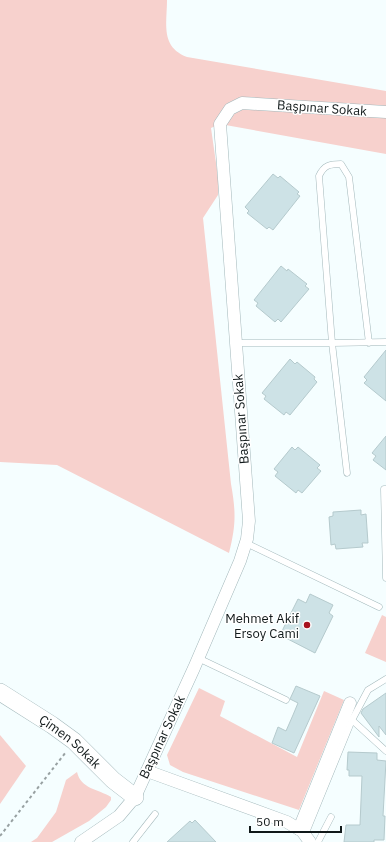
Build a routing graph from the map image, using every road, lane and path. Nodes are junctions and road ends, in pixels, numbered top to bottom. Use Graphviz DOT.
graph roads {
  1 [pos="386,112"];
  2 [pos="369,342"];
  3 [pos="386,342"];
  4 [pos="236,343"];
  5 [pos="332,343"];
  6 [pos="347,473"];
  7 [pos="386,489"];
  8 [pos="246,543"];
  9 [pos="386,578"];
  10 [pos="379,607"];
  11 [pos="198,658"];
  12 [pos="386,679"];
  13 [pos="0,692"];
  14 [pos="286,700"];
  15 [pos="350,703"];
  16 [pos="352,720"];
  17 [pos="74,741"];
  18 [pos="386,751"];
  19 [pos="147,771"];
  20 [pos="134,797"];
  21 [pos="155,814"];
  22 [pos="331,817"];
  23 [pos="305,835"];
  24 [pos="0,836"];
  25 [pos="135,841"];
  26 [pos="81,842"];
  27 [pos="318,842"];
  1 -- 4 [label="street, Başpınar Sokak"];
  2 -- 3 [label="lane"];
  2 -- 5 [label="lane"];
  2 -- 5 [label="lane"];
  4 -- 5 [label="lane"];
  4 -- 8 [label="street, Başpınar Sokak"];
  5 -- 6 [label="lane"];
  7 -- 9 [label="lane"];
  8 -- 10 [label="lane"];
  8 -- 11 [label="street, Başpınar Sokak"];
  11 -- 14 [label="lane"];
  11 -- 19 [label="street, Başpınar Sokak"];
  12 -- 16 [label="lane"];
  13 -- 17 [label="main road, Çimen Sokak"];
  15 -- 23 [label="street"];
  16 -- 18 [label="lane"];
  16 -- 23 [label="lane"];
  17 -- 20 [label="main road, Çimen Sokak"];
  17 -- 24 [label="path"];
  19 -- 20 [label="street, Başpınar Sokak"];
  19 -- 23 [label="street"];
  20 -- 26 [label="street, Başpınar Sokak"];
  21 -- 25 [label="lane"];
  22 -- 27 [label="lane"];
}
